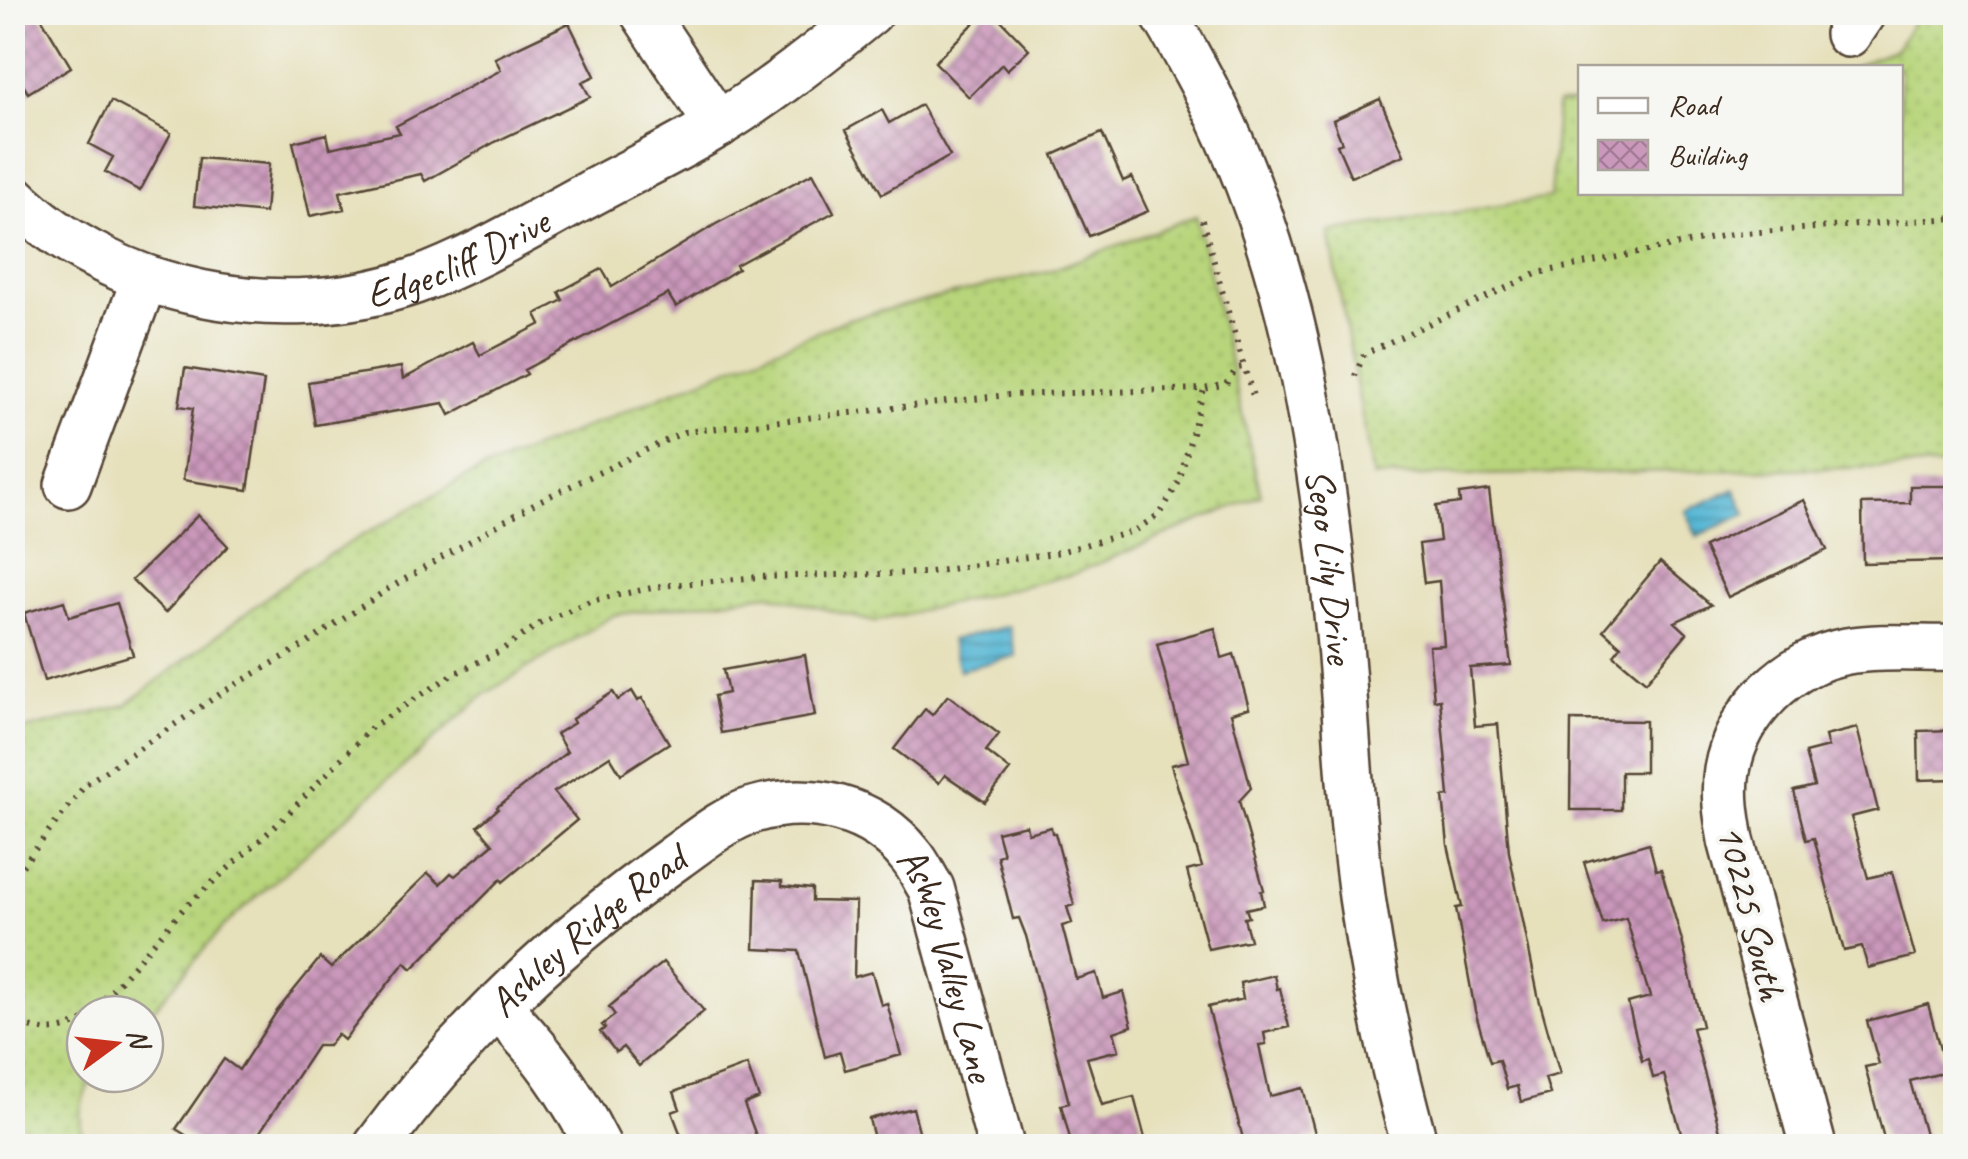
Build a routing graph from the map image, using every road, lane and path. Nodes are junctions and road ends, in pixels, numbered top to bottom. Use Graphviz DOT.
graph roads {
  1 [pos="643,12"];
  2 [pos="870,12"];
  3 [pos="1162,12"];
  4 [pos="718,125"];
  5 [pos="12,196"];
  6 [pos="1956,218"];
  7 [pos="1202,220"];
  8 [pos="145,278"];
  9 [pos="1244,366"];
  10 [pos="1354,376"];
  11 [pos="1204,389"];
  12 [pos="1254,396"];
  13 [pos="68,485"];
  14 [pos="1956,648"];
  15 [pos="849,811"];
  16 [pos="12,884"];
  17 [pos="109,994"];
  18 [pos="498,1007"];
  19 [pos="12,1018"];
  20 [pos="65,1031"];
  21 [pos="377,1146"];
  22 [pos="598,1146"];
  23 [pos="1001,1146"];
  24 [pos="1414,1146"];
  25 [pos="1813,1146"];
  1 -- 4 [label="street"];
  2 -- 4 [label="street, Edgecliff Drive"];
  3 -- 24 [label="street, Sego Lily Drive"];
  4 -- 8 [label="street, Edgecliff Drive"];
  5 -- 8 [label="street, Edgecliff Drive"];
  6 -- 10 [label="path"];
  7 -- 9 [label="path"];
  8 -- 13 [label="street"];
  9 -- 11 [label="path"];
  9 -- 12 [label="path"];
  11 -- 16 [label="path"];
  11 -- 17 [label="path"];
  14 -- 25 [label="street, 10225 South"];
  15 -- 18 [label="street, Ashley Ridge Road"];
  15 -- 23 [label="street, Ashley Valley Lane"];
  18 -- 21 [label="street, Ashley Ridge Road"];
  18 -- 22 [label="street"];
  19 -- 20 [label="path"];
}
